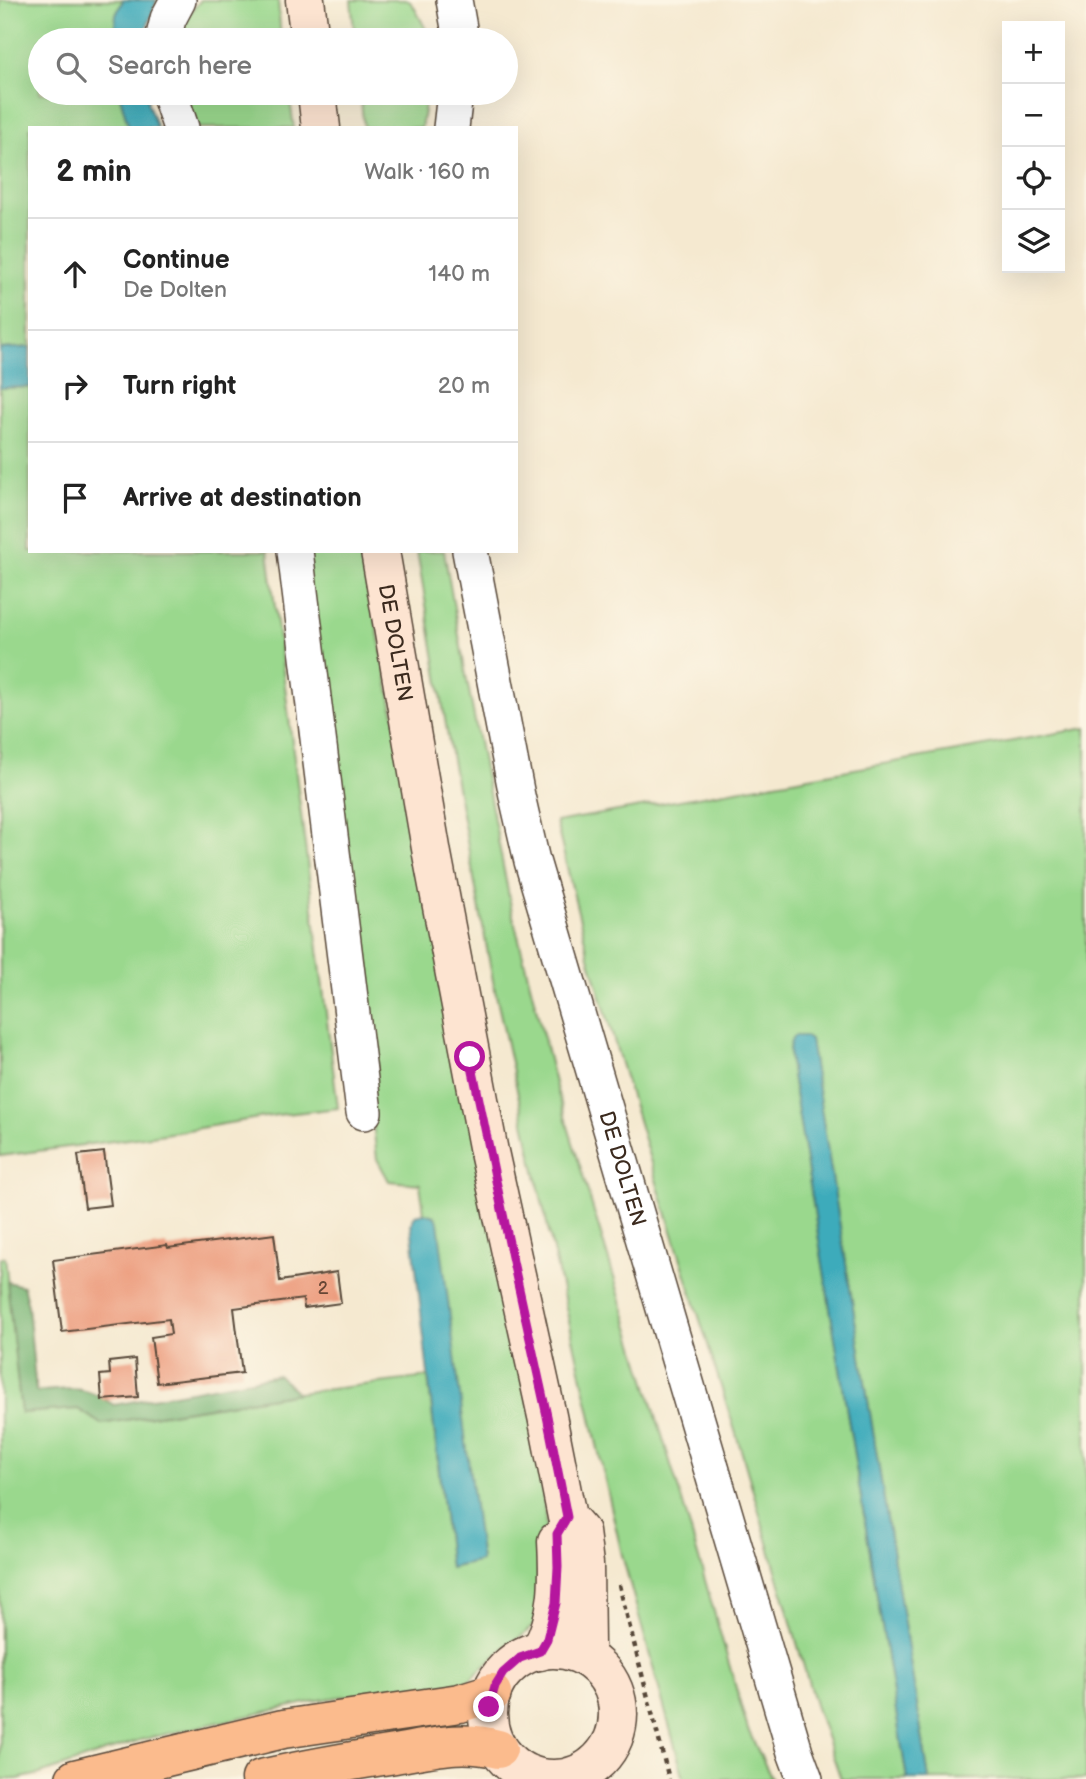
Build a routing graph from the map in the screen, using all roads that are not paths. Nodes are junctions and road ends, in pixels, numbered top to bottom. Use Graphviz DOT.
graph roads {
  1 [pos="178,0"];
  2 [pos="305,0"];
  3 [pos="454,0"];
  4 [pos="166,28"];
  5 [pos="308,28"];
  6 [pos="459,28"];
  7 [pos="173,105"];
  8 [pos="318,105"];
  9 [pos="454,105"];
  10 [pos="180,126"];
  11 [pos="321,126"];
  12 [pos="452,126"];
  13 [pos="295,553"];
  14 [pos="380,553"];
  15 [pos="470,553"];
  16 [pos="364,1112"];
  17 [pos="567,1517"];
  18 [pos="540,1651"];
  19 [pos="588,1659"];
  20 [pos="492,1693"];
  21 [pos="498,1748"];
  22 [pos="609,1766"];
  23 [pos="564,1778"];
  24 [pos="75,1779"];
  25 [pos="261,1779"];
  26 [pos="805,1779"];
  1 -- 4 [label="street"];
  2 -- 5 [label="street"];
  3 -- 6 [label="street"];
  7 -- 10 [label="street"];
  8 -- 11 [label="street"];
  9 -- 12 [label="street"];
  13 -- 16 [label="street"];
  14 -- 17 [label="street, DE DOLTEN"];
  15 -- 26 [label="street, DE DOLTEN"];
  17 -- 18 [label="street, DE DOLTEN"];
  17 -- 19 [label="street, DE DOLTEN"];
  18 -- 19 [label="street"];
  18 -- 20 [label="street"];
  19 -- 22 [label="street"];
  20 -- 21 [label="street"];
  20 -- 24 [label="highway"];
  21 -- 23 [label="street"];
  21 -- 25 [label="highway"];
  22 -- 23 [label="street"];
}
